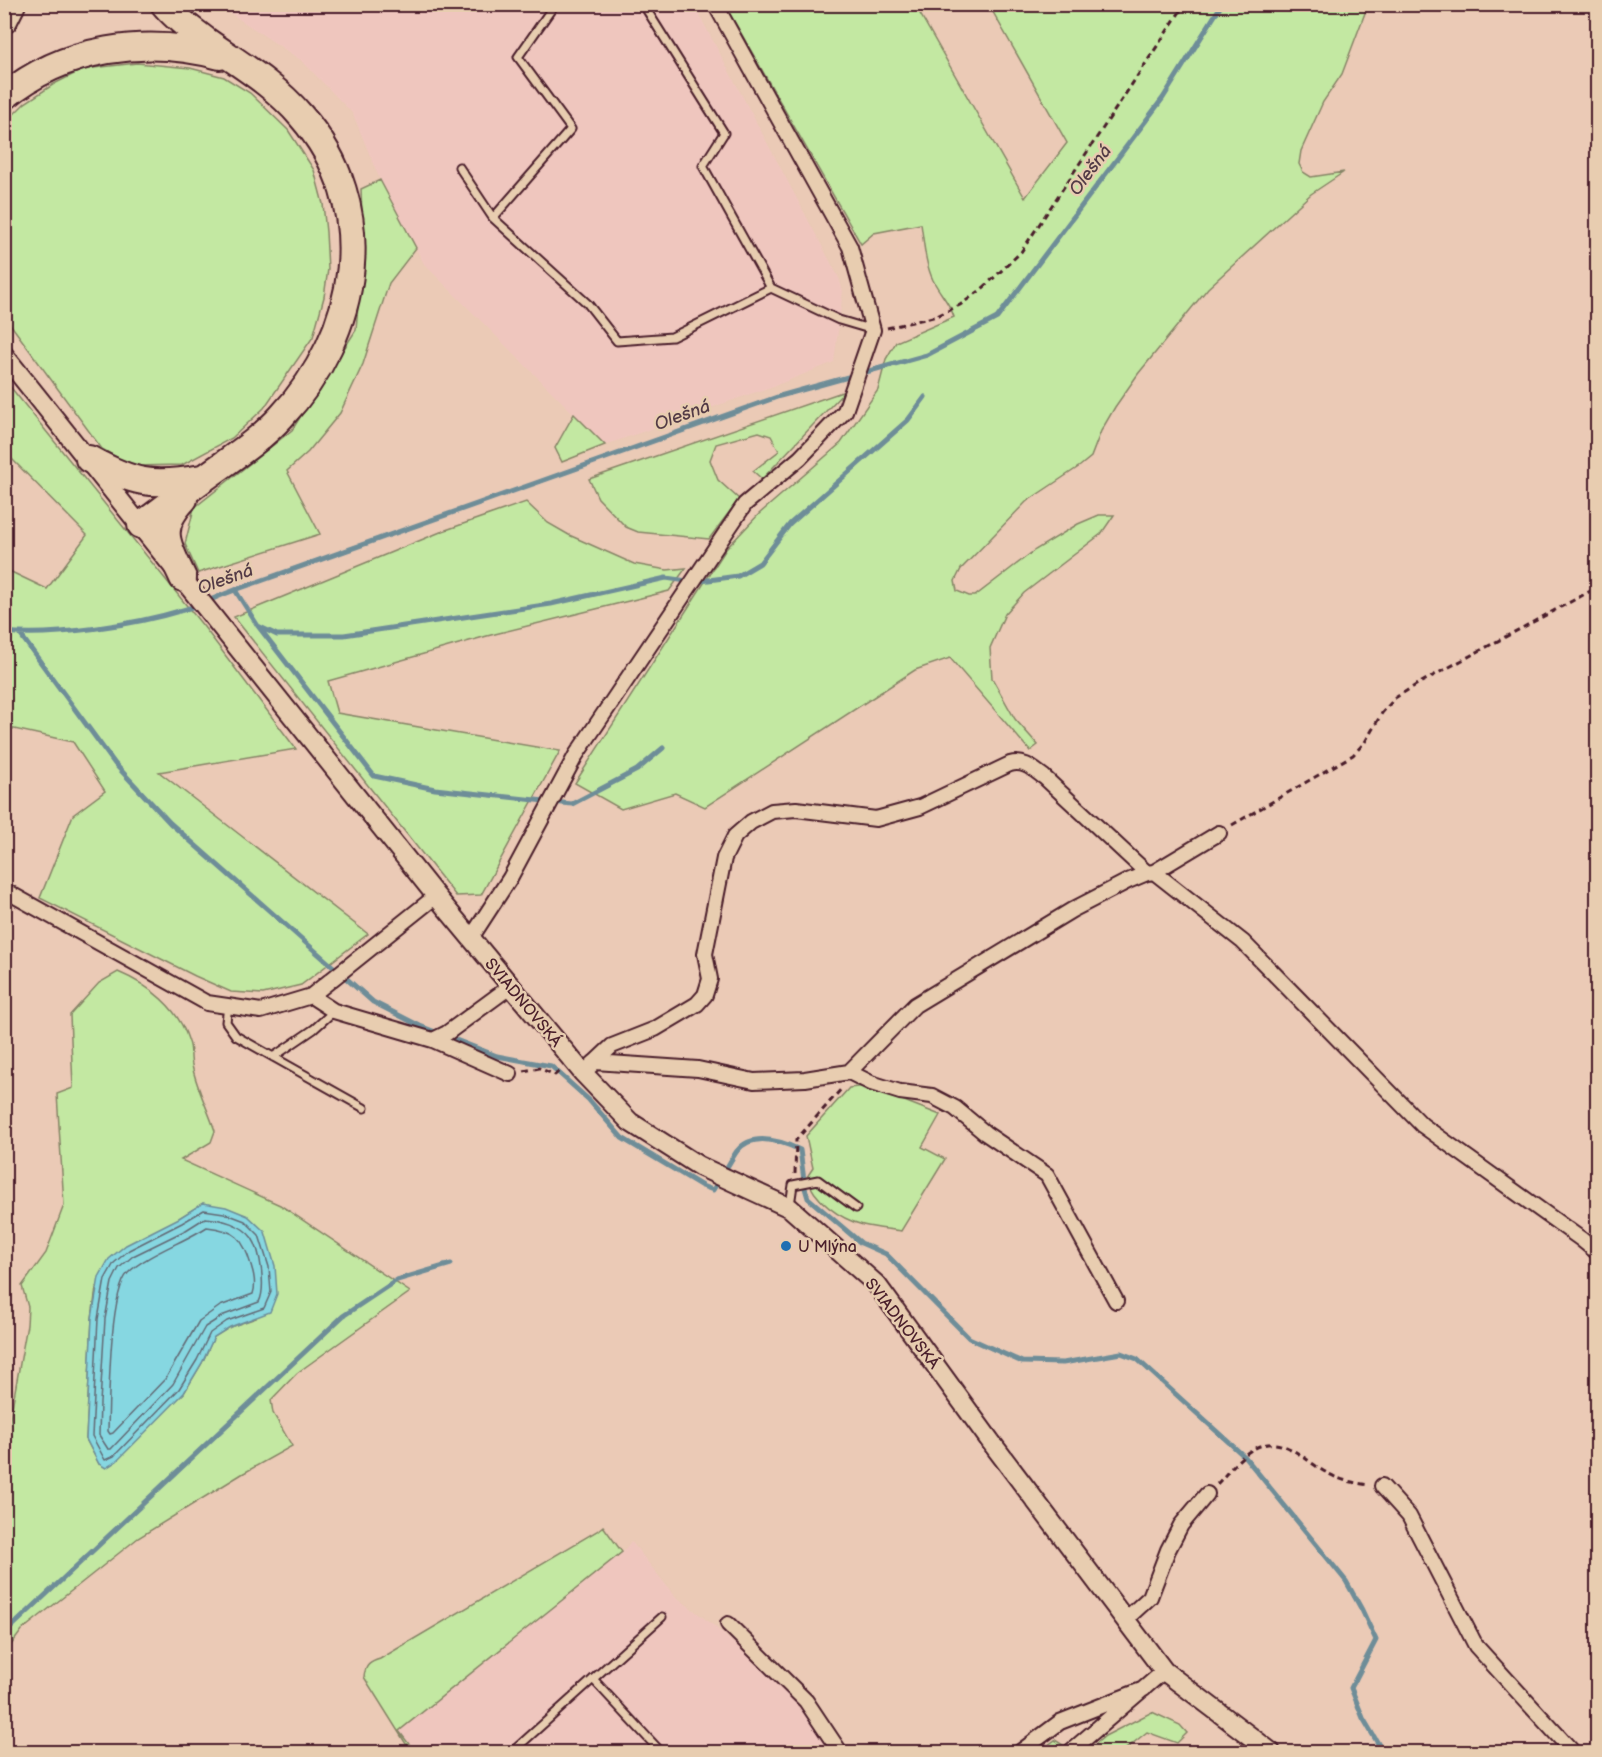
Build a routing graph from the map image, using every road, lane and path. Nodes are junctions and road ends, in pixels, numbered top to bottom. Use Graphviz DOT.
graph roads {
  1 [pos="12,4"];
  2 [pos="164,4"];
  3 [pos="555,4"];
  4 [pos="643,4"];
  5 [pos="715,4"];
  6 [pos="1185,4"];
  7 [pos="4,20"];
  8 [pos="232,59"];
  9 [pos="4,97"];
  10 [pos="459,167"];
  11 [pos="493,218"];
  12 [pos="771,288"];
  13 [pos="873,330"];
  14 [pos="4,355"];
  15 [pos="89,459"];
  16 [pos="205,477"];
  17 [pos="141,525"];
  18 [pos="183,578"];
  19 [pos="1598,587"];
  20 [pos="1219,833"];
  21 [pos="1150,872"];
  22 [pos="4,890"];
  23 [pos="436,896"];
  24 [pos="471,938"];
  25 [pos="512,986"];
  26 [pos="311,996"];
  27 [pos="228,1006"];
  28 [pos="334,1011"];
  29 [pos="440,1037"];
  30 [pos="273,1057"];
  31 [pos="589,1067"];
  32 [pos="849,1072"];
  33 [pos="510,1074"];
  34 [pos="555,1075"];
  35 [pos="842,1089"];
  36 [pos="364,1108"];
  37 [pos="793,1185"];
  38 [pos="790,1208"];
  39 [pos="856,1208"];
  40 [pos="1598,1253"];
  41 [pos="1116,1301"];
  42 [pos="1382,1486"];
  43 [pos="1207,1494"];
  44 [pos="662,1617"];
  45 [pos="1126,1619"];
  46 [pos="728,1624"];
  47 [pos="1164,1671"];
  48 [pos="593,1679"];
  49 [pos="1144,1689"];
  50 [pos="512,1752"];
  51 [pos="661,1752"];
  52 [pos="840,1752"];
  53 [pos="1020,1752"];
  54 [pos="1070,1752"];
  55 [pos="1271,1752"];
  56 [pos="1573,1752"];
  1 -- 7 [label="highway"];
  2 -- 8 [label="highway"];
  3 -- 11 [label="lane"];
  4 -- 12 [label="lane"];
  5 -- 13 [label="street"];
  6 -- 13 [label="path"];
  8 -- 9 [label="highway"];
  8 -- 16 [label="highway"];
  10 -- 11 [label="lane"];
  11 -- 12 [label="lane"];
  12 -- 13 [label="lane"];
  13 -- 24 [label="street"];
  14 -- 15 [label="street, SVIADNOVSKÁ"];
  15 -- 16 [label="highway"];
  15 -- 17 [label="street, SVIADNOVSKÁ"];
  16 -- 17 [label="highway"];
  16 -- 18 [label="highway"];
  17 -- 18 [label="street, SVIADNOVSKÁ"];
  18 -- 23 [label="street, SVIADNOVSKÁ"];
  19 -- 20 [label="path"];
  20 -- 21 [label="street"];
  21 -- 31 [label="street"];
  21 -- 32 [label="street"];
  21 -- 40 [label="street"];
  22 -- 27 [label="street"];
  23 -- 24 [label="street, SVIADNOVSKÁ"];
  23 -- 26 [label="street"];
  24 -- 25 [label="street, SVIADNOVSKÁ"];
  25 -- 29 [label="street"];
  25 -- 31 [label="street, SVIADNOVSKÁ"];
  26 -- 27 [label="street"];
  26 -- 28 [label="street"];
  27 -- 30 [label="lane"];
  28 -- 29 [label="street"];
  28 -- 30 [label="lane"];
  29 -- 33 [label="street"];
  30 -- 36 [label="lane"];
  31 -- 32 [label="street"];
  31 -- 38 [label="street, SVIADNOVSKÁ"];
  32 -- 41 [label="street"];
  33 -- 34 [label="path"];
  35 -- 37 [label="path"];
  37 -- 38 [label="lane"];
  37 -- 39 [label="lane"];
  38 -- 45 [label="street, SVIADNOVSKÁ"];
  42 -- 43 [label="path"];
  42 -- 56 [label="street"];
  43 -- 45 [label="street"];
  44 -- 48 [label="lane"];
  45 -- 47 [label="street, SVIADNOVSKÁ"];
  46 -- 52 [label="street"];
  47 -- 49 [label="street"];
  47 -- 55 [label="street, SVIADNOVSKÁ"];
  48 -- 50 [label="lane"];
  48 -- 51 [label="lane"];
  49 -- 53 [label="street"];
  49 -- 54 [label="street"];
}
